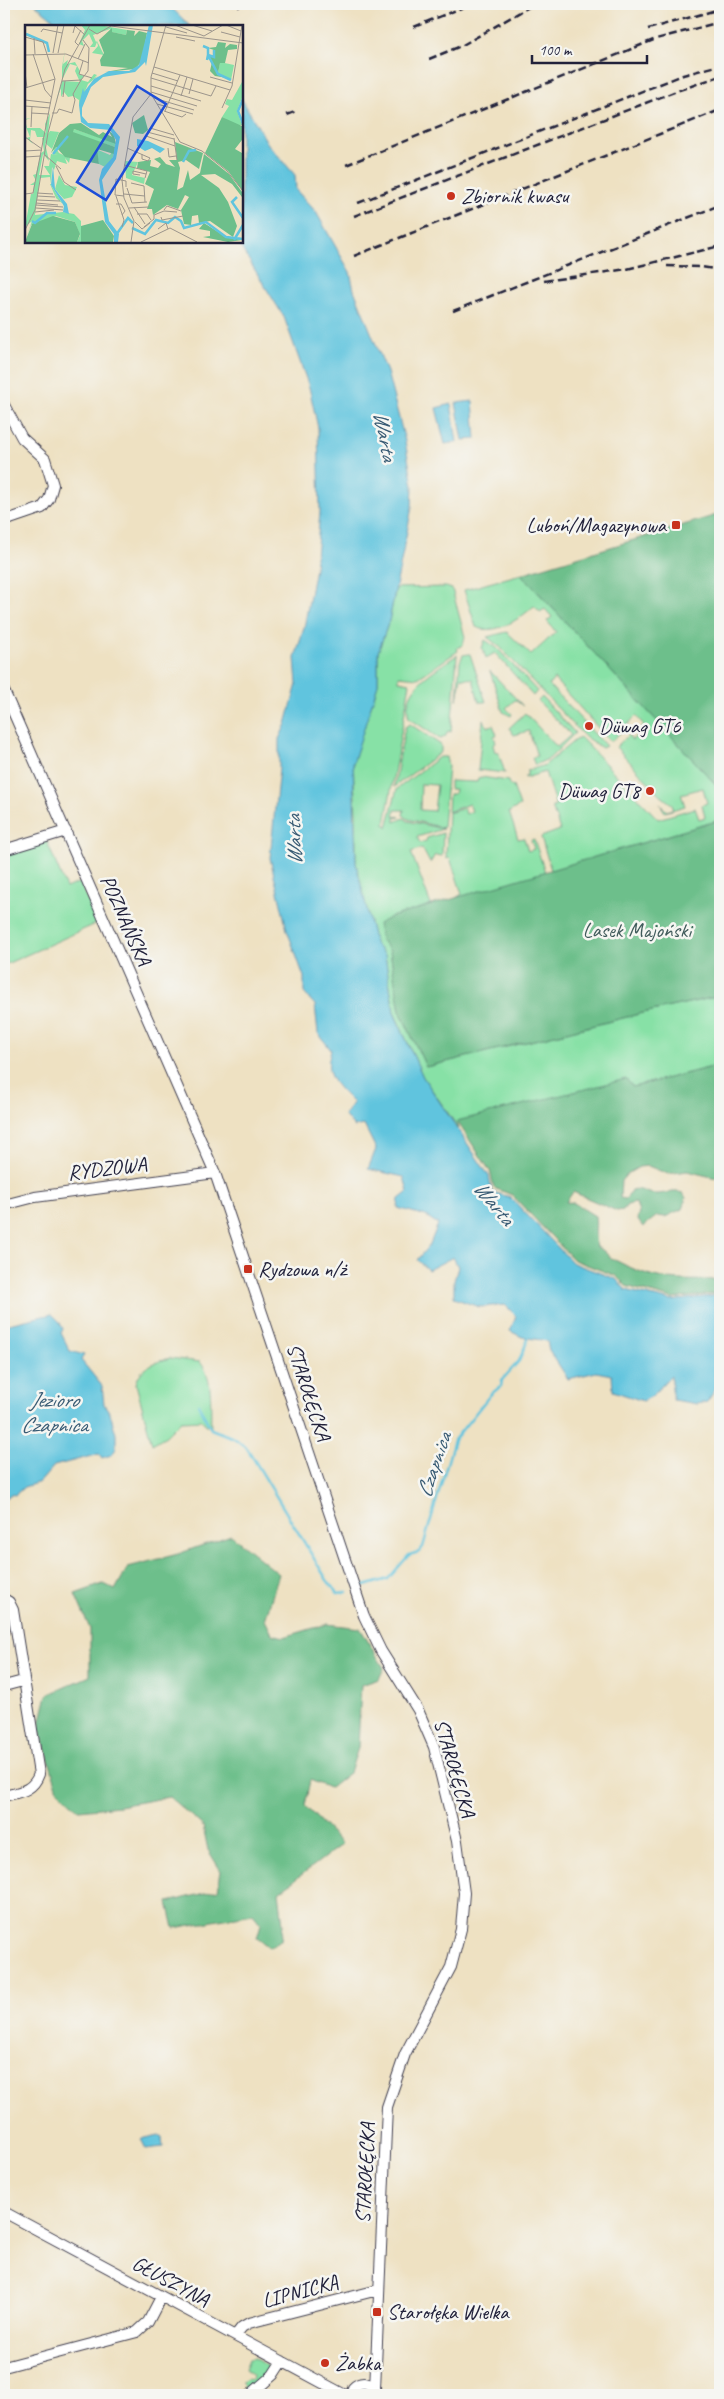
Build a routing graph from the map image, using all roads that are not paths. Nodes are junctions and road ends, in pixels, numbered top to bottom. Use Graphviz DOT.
graph roads {
  1 [pos="4,405"];
  2 [pos="4,521"];
  3 [pos="4,691"];
  4 [pos="66,831"];
  5 [pos="4,850"];
  6 [pos="214,1169"];
  7 [pos="4,1205"];
  8 [pos="4,1599"];
  9 [pos="23,1681"];
  10 [pos="4,1686"];
  11 [pos="4,1796"];
  12 [pos="5,2216"];
  13 [pos="378,2290"];
  14 [pos="161,2297"];
  15 [pos="235,2336"];
  16 [pos="376,2344"];
  17 [pos="282,2361"];
  18 [pos="4,2367"];
  19 [pos="321,2382"];
  20 [pos="366,2383"];
  21 [pos="352,2392"];
  22 [pos="376,2392"];
  23 [pos="250,2395"];
  24 [pos="345,2395"];
  1 -- 2 [label="street"];
  3 -- 4 [label="street, POZNAŃSKA"];
  4 -- 5 [label="street"];
  4 -- 6 [label="street, POZNAŃSKA"];
  6 -- 7 [label="street, RYDZOWA"];
  6 -- 13 [label="street, STAROŁĘCKA"];
  8 -- 9 [label="street"];
  9 -- 10 [label="street"];
  9 -- 11 [label="street"];
  12 -- 14 [label="street, GŁUSZYNA"];
  13 -- 15 [label="street, LIPNICKA"];
  13 -- 16 [label="street, STAROŁĘCKA"];
  14 -- 15 [label="street, GŁUSZYNA"];
  14 -- 18 [label="street"];
  15 -- 17 [label="street, GŁUSZYNA"];
  16 -- 20 [label="street, STAROŁĘCKA"];
  16 -- 22 [label="street, STAROŁĘCKA"];
  17 -- 19 [label="street, GŁUSZYNA"];
  17 -- 23 [label="street"];
  19 -- 21 [label="street, GŁUSZYNA"];
  19 -- 24 [label="street, GŁUSZYNA"];
  20 -- 21 [label="street"];
  20 -- 22 [label="street"];
}
